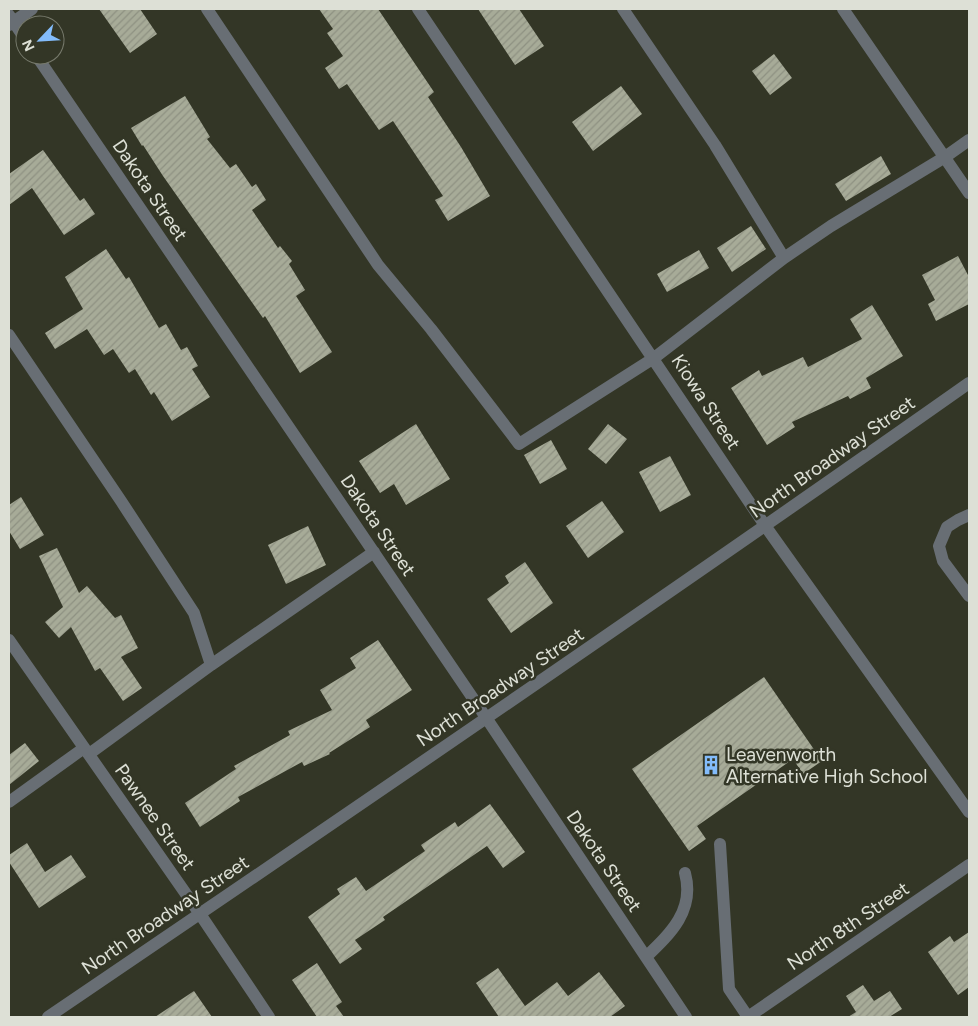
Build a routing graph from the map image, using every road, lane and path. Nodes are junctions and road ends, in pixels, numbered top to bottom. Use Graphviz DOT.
graph roads {
  1 [pos="32,9"];
  2 [pos="207,9"];
  3 [pos="418,9"];
  4 [pos="622,9"];
  5 [pos="843,9"];
  6 [pos="10,20"];
  7 [pos="43,65"];
  8 [pos="969,140"];
  9 [pos="945,157"];
  10 [pos="969,193"];
  11 [pos="784,258"];
  12 [pos="9,335"];
  13 [pos="654,358"];
  14 [pos="969,384"];
  15 [pos="969,515"];
  16 [pos="766,527"];
  17 [pos="374,552"];
  18 [pos="969,596"];
  19 [pos="9,640"];
  20 [pos="211,665"];
  21 [pos="487,719"];
  22 [pos="86,751"];
  23 [pos="9,802"];
  24 [pos="969,812"];
  25 [pos="720,844"];
  26 [pos="969,865"];
  27 [pos="685,872"];
  28 [pos="200,914"];
  29 [pos="646,958"];
  30 [pos="48,1017"];
  31 [pos="269,1017"];
  32 [pos="686,1017"];
  33 [pos="748,1017"];
  1 -- 6 [label="street"];
  2 -- 13 [label="street"];
  3 -- 13 [label="street, Kiowa Street"];
  4 -- 11 [label="street"];
  5 -- 9 [label="street"];
  7 -- 17 [label="street, Dakota Street"];
  8 -- 9 [label="street"];
  9 -- 10 [label="street"];
  9 -- 11 [label="street"];
  11 -- 13 [label="street"];
  12 -- 20 [label="street"];
  13 -- 16 [label="street, Kiowa Street"];
  14 -- 16 [label="street, North Broadway Street"];
  15 -- 18 [label="street"];
  16 -- 21 [label="street, North Broadway Street"];
  16 -- 24 [label="street, Kiowa Street"];
  17 -- 20 [label="street"];
  17 -- 21 [label="street, Dakota Street"];
  19 -- 22 [label="street, Pawnee Street"];
  20 -- 22 [label="street"];
  21 -- 28 [label="street, North Broadway Street"];
  21 -- 29 [label="street, Dakota Street"];
  22 -- 23 [label="street"];
  22 -- 28 [label="street, Pawnee Street"];
  25 -- 33 [label="street"];
  26 -- 33 [label="street, North 8th Street"];
  27 -- 29 [label="street"];
  28 -- 30 [label="street, North Broadway Street"];
  28 -- 31 [label="street, Pawnee Street"];
  29 -- 32 [label="street, Dakota Street"];
}
